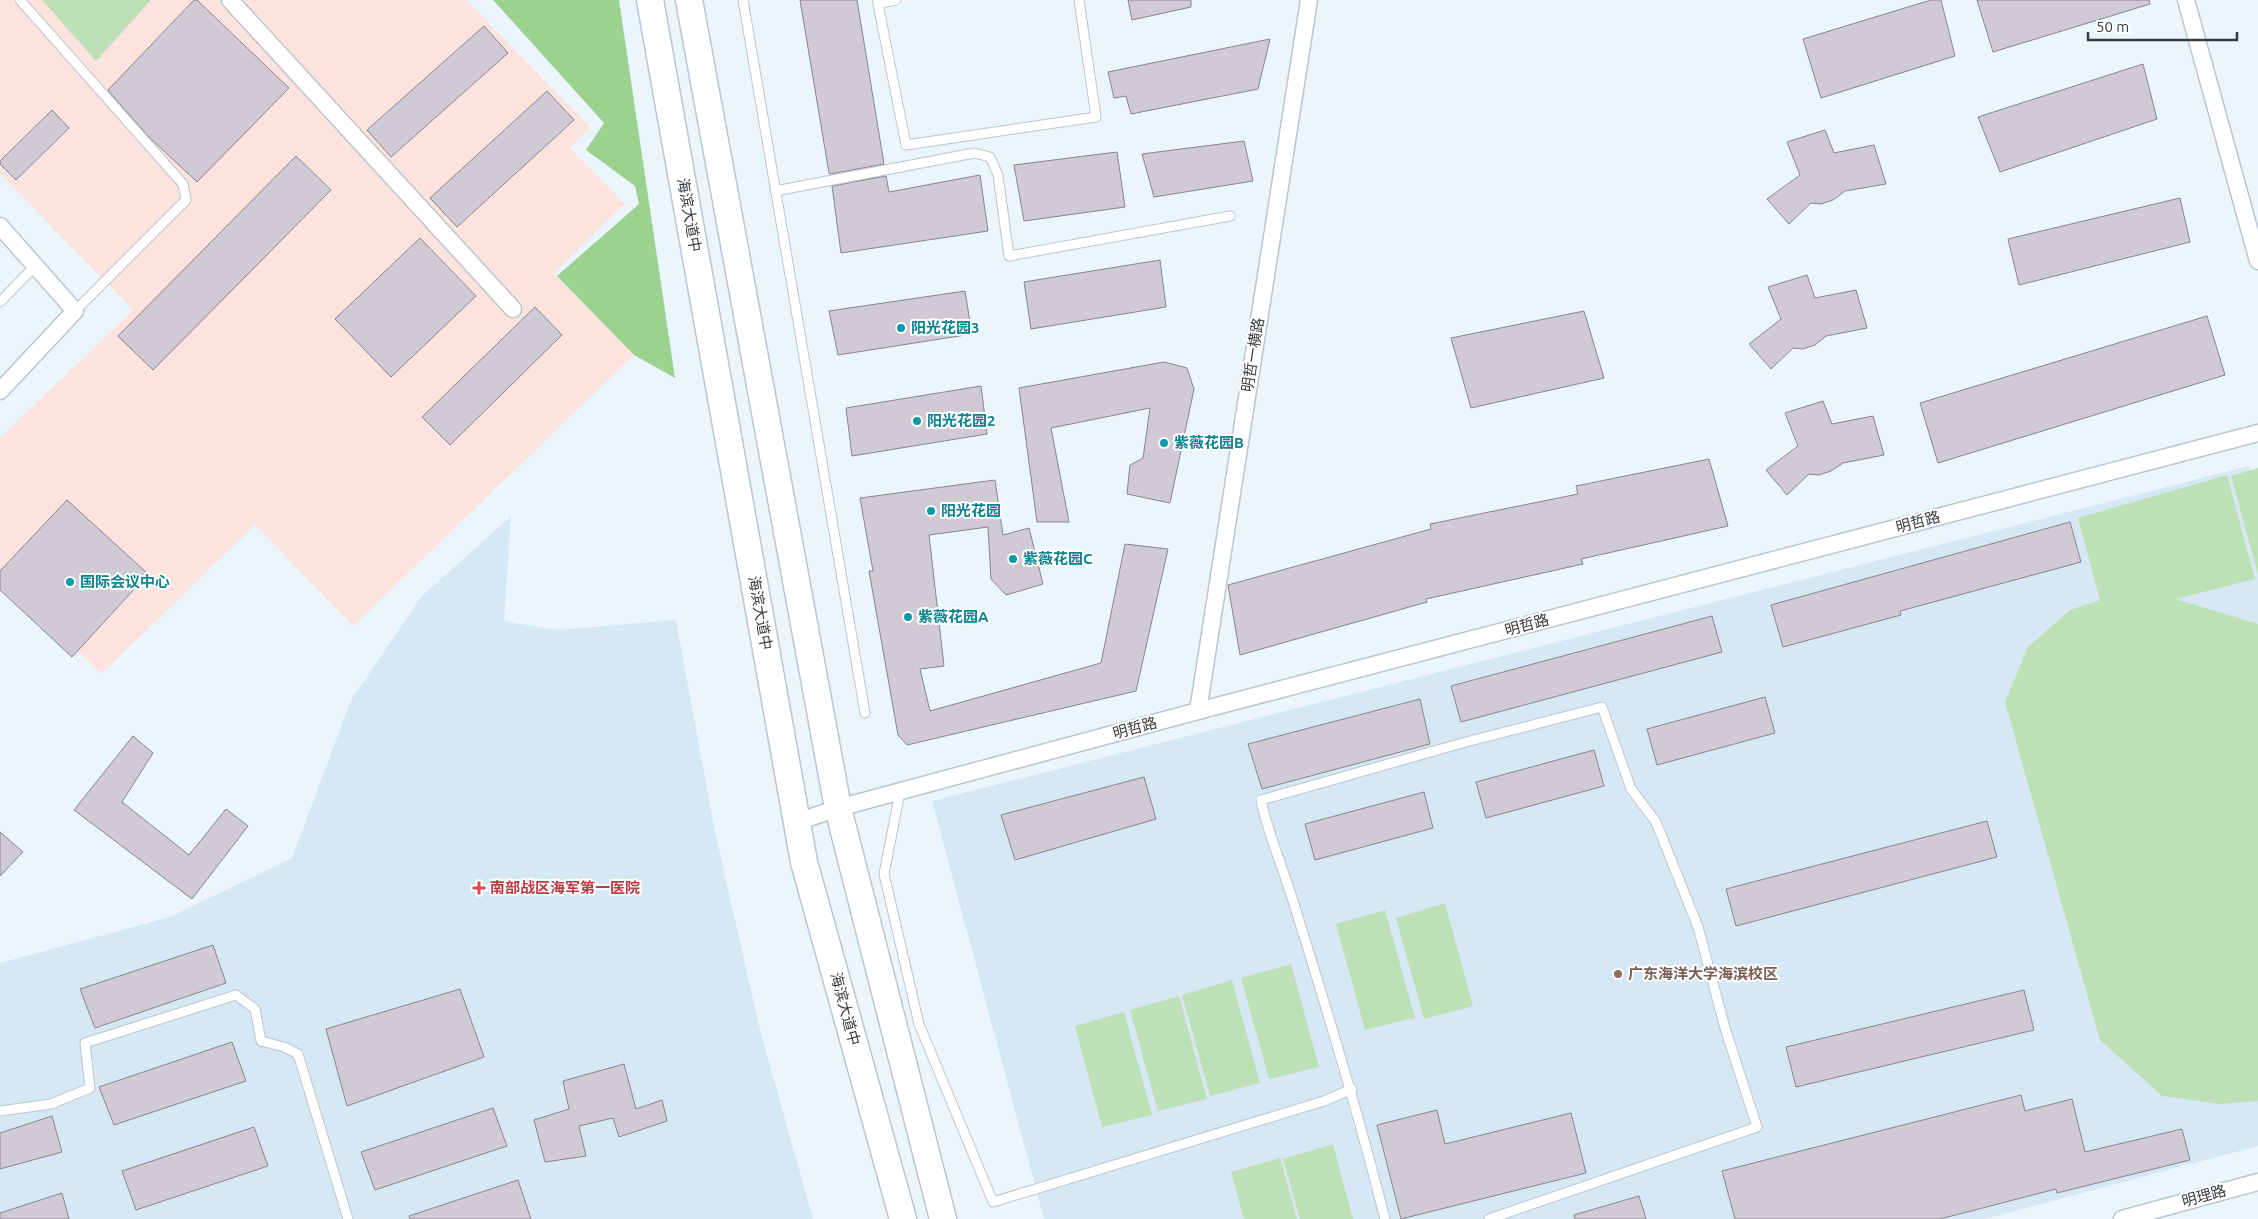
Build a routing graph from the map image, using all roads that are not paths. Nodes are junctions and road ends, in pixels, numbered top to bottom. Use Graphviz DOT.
graph roads {
  1 [pos="20,0"];
  2 [pos="230,0"];
  3 [pos="650,0"];
  4 [pos="689,0"];
  5 [pos="742,0"];
  6 [pos="896,0"];
  7 [pos="1079,0"];
  8 [pos="1309,0"];
  9 [pos="2186,0"];
  10 [pos="878,2"];
  11 [pos="776,191"];
  12 [pos="1230,216"];
  13 [pos="0,226"];
  14 [pos="2258,261"];
  15 [pos="35,266"];
  16 [pos="0,302"];
  17 [pos="513,309"];
  18 [pos="74,312"];
  19 [pos="0,391"];
  20 [pos="2258,433"];
  21 [pos="1198,711"];
  22 [pos="865,713"];
  23 [pos="900,792"];
  24 [pos="838,808"];
  25 [pos="797,822"];
  26 [pos="1352,1089"];
  27 [pos="0,1111"];
  28 [pos="2258,1182"];
  29 [pos="348,1219"];
  30 [pos="903,1219"];
  31 [pos="943,1219"];
  32 [pos="1385,1219"];
  33 [pos="1489,1219"];
  34 [pos="2122,1219"];
  1 -- 18 [label="lane"];
  2 -- 17 [label="street"];
  3 -- 25 [label="main road, 海滨大道中"];
  4 -- 24 [label="main road"];
  5 -- 11 [label="lane"];
  6 -- 10 [label="lane"];
  7 -- 10 [label="lane"];
  8 -- 21 [label="street, 明哲一横路"];
  9 -- 14 [label="street"];
  11 -- 12 [label="lane"];
  11 -- 22 [label="lane"];
  13 -- 15 [label="street"];
  15 -- 16 [label="lane"];
  15 -- 18 [label="street"];
  18 -- 19 [label="street"];
  20 -- 21 [label="street, 明哲路"];
  21 -- 23 [label="street, 明哲路"];
  23 -- 24 [label="street, 明哲路"];
  23 -- 26 [label="lane"];
  24 -- 25 [label="street, 明哲路"];
  24 -- 31 [label="main road"];
  25 -- 30 [label="main road, 海滨大道中"];
  26 -- 32 [label="lane"];
  26 -- 33 [label="lane"];
  27 -- 29 [label="lane"];
  28 -- 34 [label="street, 明理路"];
}
